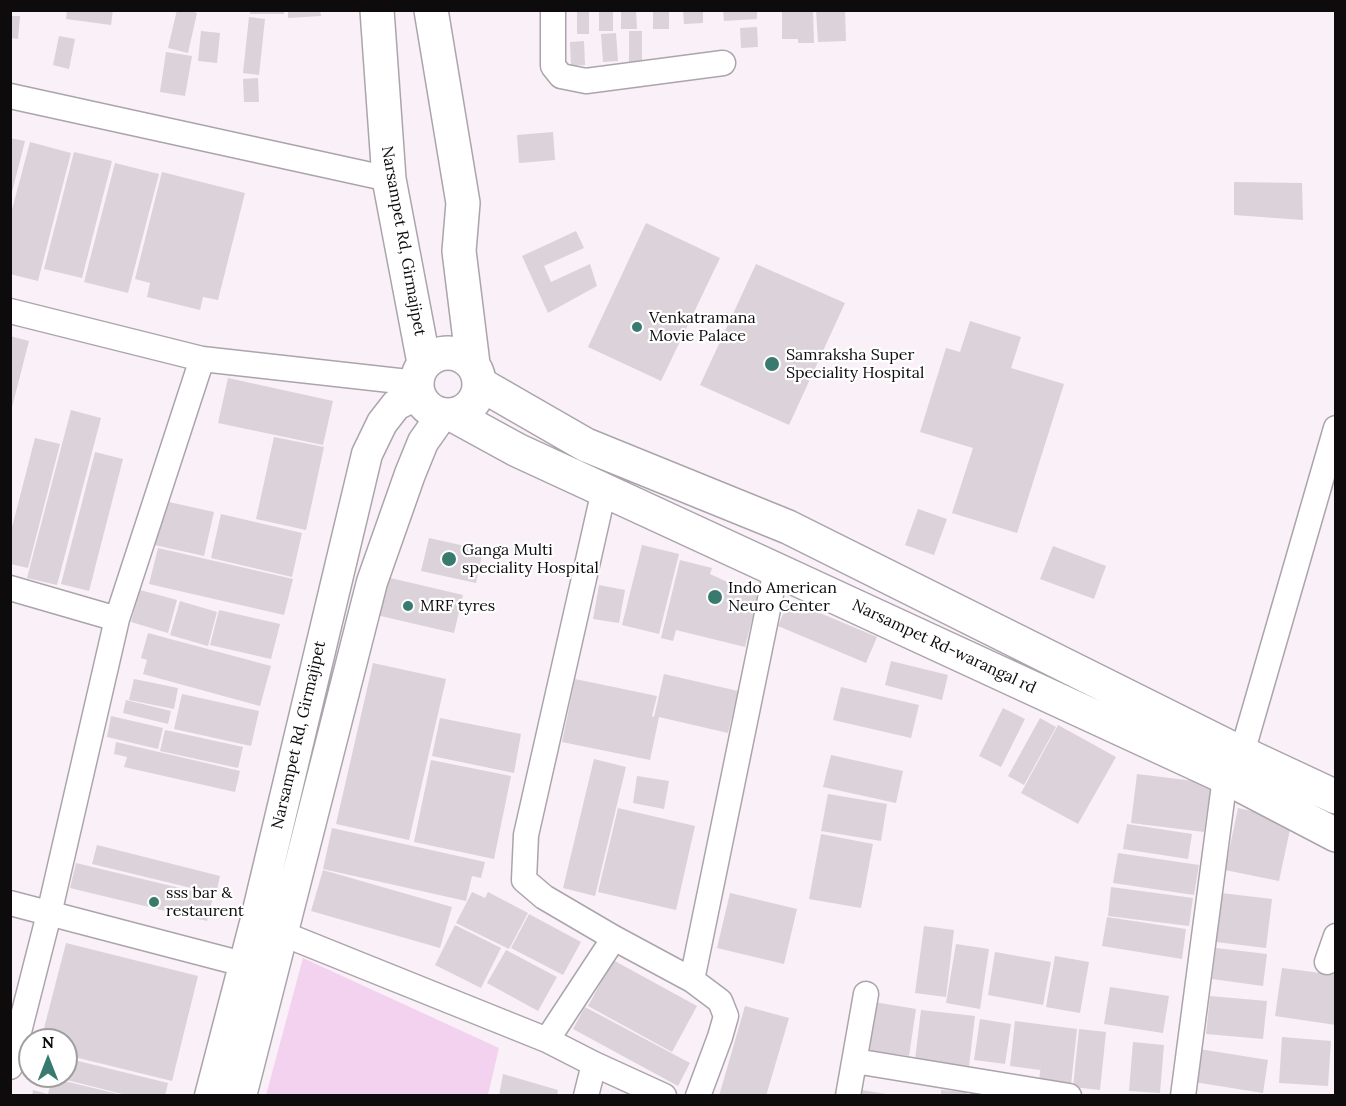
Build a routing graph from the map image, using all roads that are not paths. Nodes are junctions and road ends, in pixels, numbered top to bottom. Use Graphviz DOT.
graph roads {
  1 [pos="376,10"];
  2 [pos="432,10"];
  3 [pos="553,10"];
  4 [pos="723,63"];
  5 [pos="10,96"];
  6 [pos="389,179"];
  7 [pos="10,311"];
  8 [pos="202,359"];
  9 [pos="477,374"];
  10 [pos="431,394"];
  11 [pos="1335,428"];
  12 [pos="604,490"];
  13 [pos="776,570"];
  14 [pos="10,588"];
  15 [pos="117,619"];
  16 [pos="1233,765"];
  17 [pos="1335,797"];
  18 [pos="1335,835"];
  19 [pos="10,903"];
  20 [pos="49,914"];
  21 [pos="255,923"];
  22 [pos="283,934"];
  23 [pos="1335,936"];
  24 [pos="614,938"];
  25 [pos="1327,962"];
  26 [pos="243,964"];
  27 [pos="692,980"];
  28 [pos="866,994"];
  29 [pos="547,1040"];
  30 [pos="855,1061"];
  31 [pos="594,1064"];
  32 [pos="10,1067"];
  33 [pos="210,1095"];
  34 [pos="241,1095"];
  35 [pos="586,1095"];
  36 [pos="664,1095"];
  37 [pos="698,1095"];
  38 [pos="848,1095"];
  39 [pos="1069,1095"];
  40 [pos="1183,1095"];
  1 -- 6 [label="main road, Narsampet Rd, Girmajipet"];
  2 -- 9 [label="main road"];
  3 -- 4 [label="street"];
  5 -- 6 [label="street"];
  6 -- 10 [label="main road, Narsampet Rd, Girmajipet"];
  7 -- 8 [label="street"];
  8 -- 10 [label="street"];
  8 -- 15 [label="street"];
  9 -- 10 [label="main road"];
  9 -- 10 [label="main road"];
  9 -- 16 [label="main road, Narsampet Rd-warangal rd"];
  10 -- 12 [label="main road, Narsampet Rd-warangal rd"];
  10 -- 21 [label="street, Narsampet Rd, Girmajipet"];
  10 -- 22 [label="street, Narsampet Rd, Girmajipet"];
  11 -- 16 [label="street"];
  12 -- 13 [label="main road, Narsampet Rd-warangal rd"];
  12 -- 24 [label="street"];
  13 -- 16 [label="main road, Narsampet Rd-warangal rd"];
  13 -- 27 [label="street"];
  14 -- 15 [label="street"];
  15 -- 20 [label="street"];
  16 -- 17 [label="main road, Narsampet Rd-warangal rd"];
  16 -- 18 [label="main road, Narsampet Rd-warangal rd"];
  16 -- 40 [label="street"];
  19 -- 20 [label="street"];
  20 -- 26 [label="street"];
  20 -- 32 [label="street"];
  21 -- 22 [label="street"];
  21 -- 26 [label="street, Narsampet Rd, Girmajipet"];
  22 -- 29 [label="street"];
  22 -- 34 [label="street, Narsampet Rd, Girmajipet"];
  23 -- 25 [label="street"];
  24 -- 27 [label="street"];
  24 -- 29 [label="street"];
  26 -- 33 [label="street, Narsampet Rd, Girmajipet"];
  27 -- 37 [label="street"];
  28 -- 30 [label="street"];
  29 -- 31 [label="street"];
  30 -- 38 [label="street"];
  30 -- 39 [label="street"];
  31 -- 35 [label="street"];
  31 -- 36 [label="street"];
}
